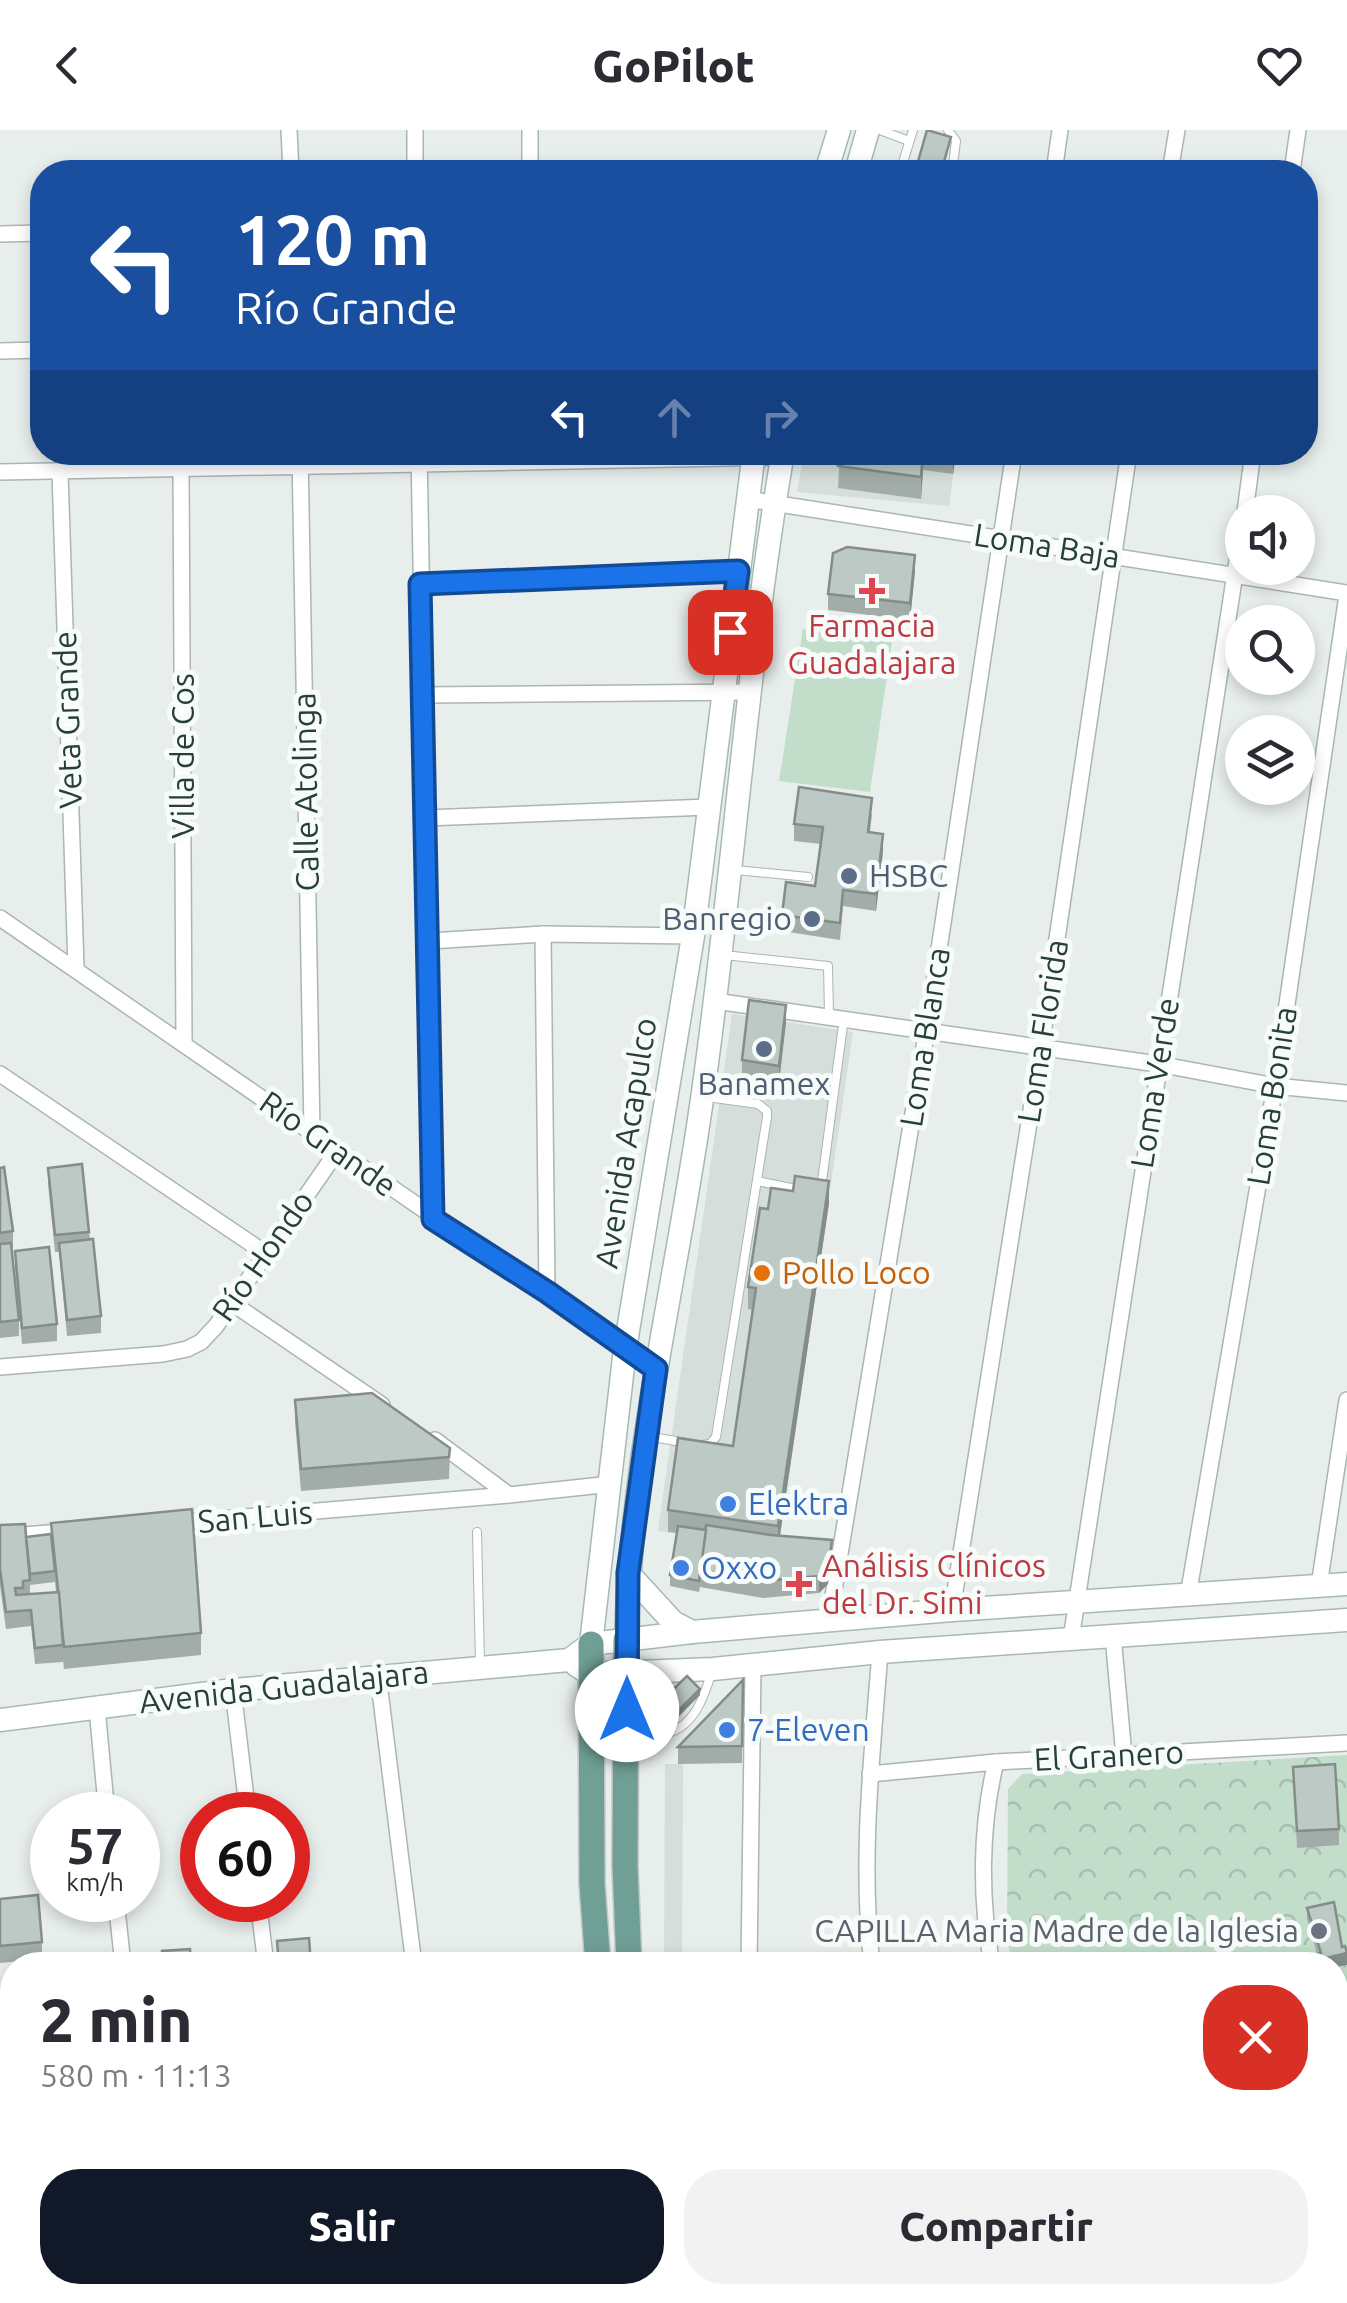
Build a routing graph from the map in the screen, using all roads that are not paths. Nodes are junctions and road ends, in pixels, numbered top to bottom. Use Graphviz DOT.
graph roads {
  1 [pos="290,130"];
  2 [pos="415,130"];
  3 [pos="530,130"];
  4 [pos="839,130"];
  5 [pos="868,130"];
  6 [pos="880,130"];
  7 [pos="914,130"];
  8 [pos="948,130"];
  9 [pos="1060,130"];
  10 [pos="1177,130"];
  11 [pos="1298,130"];
  12 [pos="909,141"];
  13 [pos="291,160"];
  14 [pos="415,160"];
  15 [pos="530,160"];
  16 [pos="830,160"];
  17 [pos="859,160"];
  18 [pos="903,160"];
  19 [pos="954,160"];
  20 [pos="1056,160"];
  21 [pos="1172,160"];
  22 [pos="1294,160"];
  23 [pos="30,233"];
  24 [pos="0,234"];
  25 [pos="30,350"];
  26 [pos="0,351"];
  27 [pos="240,465"];
  28 [pos="300,465"];
  29 [pos="419,465"];
  30 [pos="752,465"];
  31 [pos="781,465"];
  32 [pos="1012,465"];
  33 [pos="1127,465"];
  34 [pos="1251,465"];
  35 [pos="181,470"];
  36 [pos="0,472"];
  37 [pos="60,472"];
  38 [pos="1247,495"];
  39 [pos="747,499"];
  40 [pos="775,504"];
  41 [pos="1002,538"];
  42 [pos="1115,558"];
  43 [pos="738,571"];
  44 [pos="1225,572"];
  45 [pos="420,584"];
  46 [pos="1234,585"];
  47 [pos="1299,585"];
  48 [pos="1347,594"];
  49 [pos="721,692"];
  50 [pos="751,692"];
  51 [pos="423,695"];
  52 [pos="709,807"];
  53 [pos="425,818"];
  54 [pos="731,870"];
  55 [pos="808,877"];
  56 [pos="0,918"];
  57 [pos="543,934"];
  58 [pos="693,936"];
  59 [pos="430,941"];
  60 [pos="720,954"];
  61 [pos="76,968"];
  62 [pos="715,1000"];
  63 [pos="837,1017"];
  64 [pos="927,1029"];
  65 [pos="184,1043"];
  66 [pos="1041,1047"];
  67 [pos="1158,1064"];
  68 [pos="0,1074"];
  69 [pos="1275,1086"];
  70 [pos="1347,1093"];
  71 [pos="702,1096"];
  72 [pos="312,1132"];
  73 [pos="338,1150"];
  74 [pos="757,1181"];
  75 [pos="433,1219"];
  76 [pos="265,1253"];
  77 [pos="547,1292"];
  78 [pos="232,1303"];
  79 [pos="625,1348"];
  80 [pos="0,1368"];
  81 [pos="656,1369"];
  82 [pos="1347,1400"];
  83 [pos="402,1418"];
  84 [pos="417,1428"];
  85 [pos="644,1436"];
  86 [pos="612,1484"];
  87 [pos="509,1495"];
  88 [pos="159,1524"];
  89 [pos="80,1531"];
  90 [pos="476,1532"];
  91 [pos="0,1537"];
  92 [pos="628,1573"];
  93 [pos="1347,1584"];
  94 [pos="1319,1586"];
  95 [pos="1188,1596"];
  96 [pos="1076,1603"];
  97 [pos="952,1610"];
  98 [pos="830,1620"];
  99 [pos="1347,1620"];
  100 [pos="692,1632"];
  101 [pos="1113,1636"];
  102 [pos="1071,1639"];
  103 [pos="626,1640"];
  104 [pos="591,1644"];
  105 [pos="880,1652"];
  106 [pos="753,1665"];
  107 [pos="480,1667"];
  108 [pos="580,1667"];
  109 [pos="713,1668"];
  110 [pos="628,1673"];
  111 [pos="378,1675"];
  112 [pos="233,1690"];
  113 [pos="96,1708"];
  114 [pos="0,1720"];
  115 [pos="626,1740"];
  116 [pos="1347,1742"];
  117 [pos="1124,1756"];
  118 [pos="996,1762"];
  119 [pos="870,1774"];
  120 [pos="105,1792"];
  121 [pos="245,1792"];
  122 [pos="118,1922"];
  123 [pos="261,1922"];
  124 [pos="121,1952"];
  125 [pos="264,1952"];
  126 [pos="412,1952"];
  127 [pos="597,1952"];
  128 [pos="628,1952"];
  129 [pos="749,1952"];
  130 [pos="871,1952"];
  131 [pos="991,1952"];
  1 -- 13 [label="street"];
  2 -- 14 [label="street"];
  3 -- 15 [label="street"];
  4 -- 16 [label="main road"];
  5 -- 17 [label="main road"];
  6 -- 12 [label="lane"];
  7 -- 12 [label="lane"];
  8 -- 19 [label="lane"];
  9 -- 20 [label="street"];
  10 -- 21 [label="street"];
  11 -- 22 [label="street"];
  12 -- 18 [label="lane"];
  23 -- 24 [label="street"];
  25 -- 26 [label="street"];
  27 -- 35 [label="street"];
  28 -- 72 [label="street, Calle Atolinga"];
  29 -- 45 [label="street"];
  30 -- 39 [label="main road, Avenida Acapulco"];
  31 -- 40 [label="main road, Avenida Acapulco"];
  32 -- 41 [label="street, Loma Blanca"];
  33 -- 42 [label="street, Loma Florida"];
  34 -- 38 [label="street"];
  35 -- 37 [label="street"];
  35 -- 65 [label="street, Villa de Cos"];
  36 -- 37 [label="street"];
  37 -- 61 [label="street, Veta Grande"];
  39 -- 40 [label="street, Loma Baja"];
  39 -- 43 [label="main road, Avenida Acapulco"];
  40 -- 41 [label="street, Loma Baja"];
  40 -- 50 [label="main road, Avenida Acapulco"];
  41 -- 42 [label="street, Loma Baja"];
  41 -- 64 [label="street, Loma Blanca"];
  42 -- 44 [label="street, Loma Baja"];
  42 -- 66 [label="street, Loma Florida"];
  43 -- 45 [label="street"];
  43 -- 49 [label="main road, Avenida Acapulco"];
  45 -- 51 [label="street"];
  46 -- 67 [label="street, Loma Verde"];
  47 -- 48 [label="street, Loma Baja"];
  48 -- 69 [label="street, Loma Bonita"];
  49 -- 50 [label="street"];
  49 -- 51 [label="street"];
  49 -- 52 [label="main road, Avenida Acapulco"];
  50 -- 54 [label="main road, Avenida Acapulco"];
  51 -- 53 [label="street"];
  52 -- 53 [label="street"];
  52 -- 58 [label="main road, Avenida Acapulco"];
  53 -- 59 [label="street"];
  54 -- 55 [label="lane"];
  54 -- 60 [label="main road, Avenida Acapulco"];
  56 -- 61 [label="street, Río Grande"];
  57 -- 58 [label="street"];
  57 -- 59 [label="street"];
  57 -- 77 [label="street"];
  58 -- 79 [label="main road, Avenida Acapulco"];
  59 -- 75 [label="street"];
  60 -- 62 [label="main road, Avenida Acapulco"];
  60 -- 63 [label="lane"];
  61 -- 65 [label="street, Río Grande"];
  62 -- 63 [label="street"];
  62 -- 71 [label="main road, Avenida Acapulco"];
  63 -- 64 [label="street"];
  63 -- 74 [label="lane"];
  64 -- 66 [label="street"];
  64 -- 98 [label="street, Loma Blanca"];
  65 -- 72 [label="street, Río Grande"];
  66 -- 67 [label="street"];
  66 -- 97 [label="street, Loma Florida"];
  67 -- 69 [label="street"];
  67 -- 96 [label="street, Loma Verde"];
  68 -- 76 [label="street"];
  69 -- 70 [label="street"];
  69 -- 95 [label="street, Loma Bonita"];
  71 -- 74 [label="lane"];
  71 -- 81 [label="main road, Avenida Acapulco"];
  72 -- 73 [label="street, Río Grande"];
  73 -- 75 [label="street, Río Grande"];
  73 -- 76 [label="street, Río Hondo"];
  74 -- 85 [label="lane"];
  75 -- 77 [label="street, Río Grande"];
  76 -- 78 [label="street, Río Hondo"];
  77 -- 79 [label="street, Río Grande"];
  78 -- 80 [label="street, Río Hondo"];
  78 -- 83 [label="street"];
  79 -- 81 [label="street, Río Grande"];
  79 -- 86 [label="main road, Avenida Acapulco"];
  81 -- 85 [label="main road, Avenida Acapulco"];
  82 -- 94 [label="street"];
  84 -- 87 [label="street"];
  85 -- 92 [label="main road, Avenida Acapulco"];
  86 -- 87 [label="street, San Luis"];
  86 -- 104 [label="main road, Avenida Acapulco"];
  87 -- 88 [label="street, San Luis"];
  89 -- 91 [label="street"];
  90 -- 107 [label="lane"];
  92 -- 100 [label="main road"];
  92 -- 103 [label="main road, Avenida Acapulco"];
  93 -- 94 [label="main road"];
  94 -- 95 [label="main road"];
  95 -- 96 [label="main road"];
  96 -- 97 [label="main road"];
  96 -- 102 [label="street, Loma Verde"];
  97 -- 98 [label="main road"];
  98 -- 100 [label="main road"];
  99 -- 101 [label="main road, Avenida Guadalajara"];
  100 -- 103 [label="main road"];
  101 -- 102 [label="main road, Avenida Guadalajara"];
  101 -- 117 [label="street"];
  102 -- 105 [label="main road, Avenida Guadalajara"];
  103 -- 104 [label="main road"];
  103 -- 110 [label="main road, Avenida Acapulco"];
  104 -- 108 [label="main road, Avenida Acapulco"];
  105 -- 106 [label="main road, Avenida Guadalajara"];
  105 -- 119 [label="street"];
  106 -- 109 [label="main road, Avenida Guadalajara"];
  106 -- 129 [label="street"];
  107 -- 108 [label="main road, Avenida Guadalajara"];
  107 -- 111 [label="main road, Avenida Guadalajara"];
  108 -- 110 [label="main road, Avenida Guadalajara"];
  108 -- 127 [label="main road, Avenida Acapulco"];
  109 -- 110 [label="main road, Avenida Guadalajara"];
  109 -- 115 [label="lane"];
  110 -- 115 [label="main road, Avenida Acapulco"];
  111 -- 112 [label="main road, Avenida Guadalajara"];
  111 -- 126 [label="street"];
  112 -- 113 [label="main road, Avenida Guadalajara"];
  112 -- 121 [label="street"];
  113 -- 114 [label="main road, Avenida Guadalajara"];
  113 -- 120 [label="street"];
  115 -- 128 [label="main road, Avenida Acapulco"];
  116 -- 117 [label="street, El Granero"];
  117 -- 118 [label="street, El Granero"];
  118 -- 119 [label="street, El Granero"];
  118 -- 131 [label="street"];
  119 -- 130 [label="street"];
  122 -- 124 [label="street"];
  123 -- 125 [label="street"];
}
